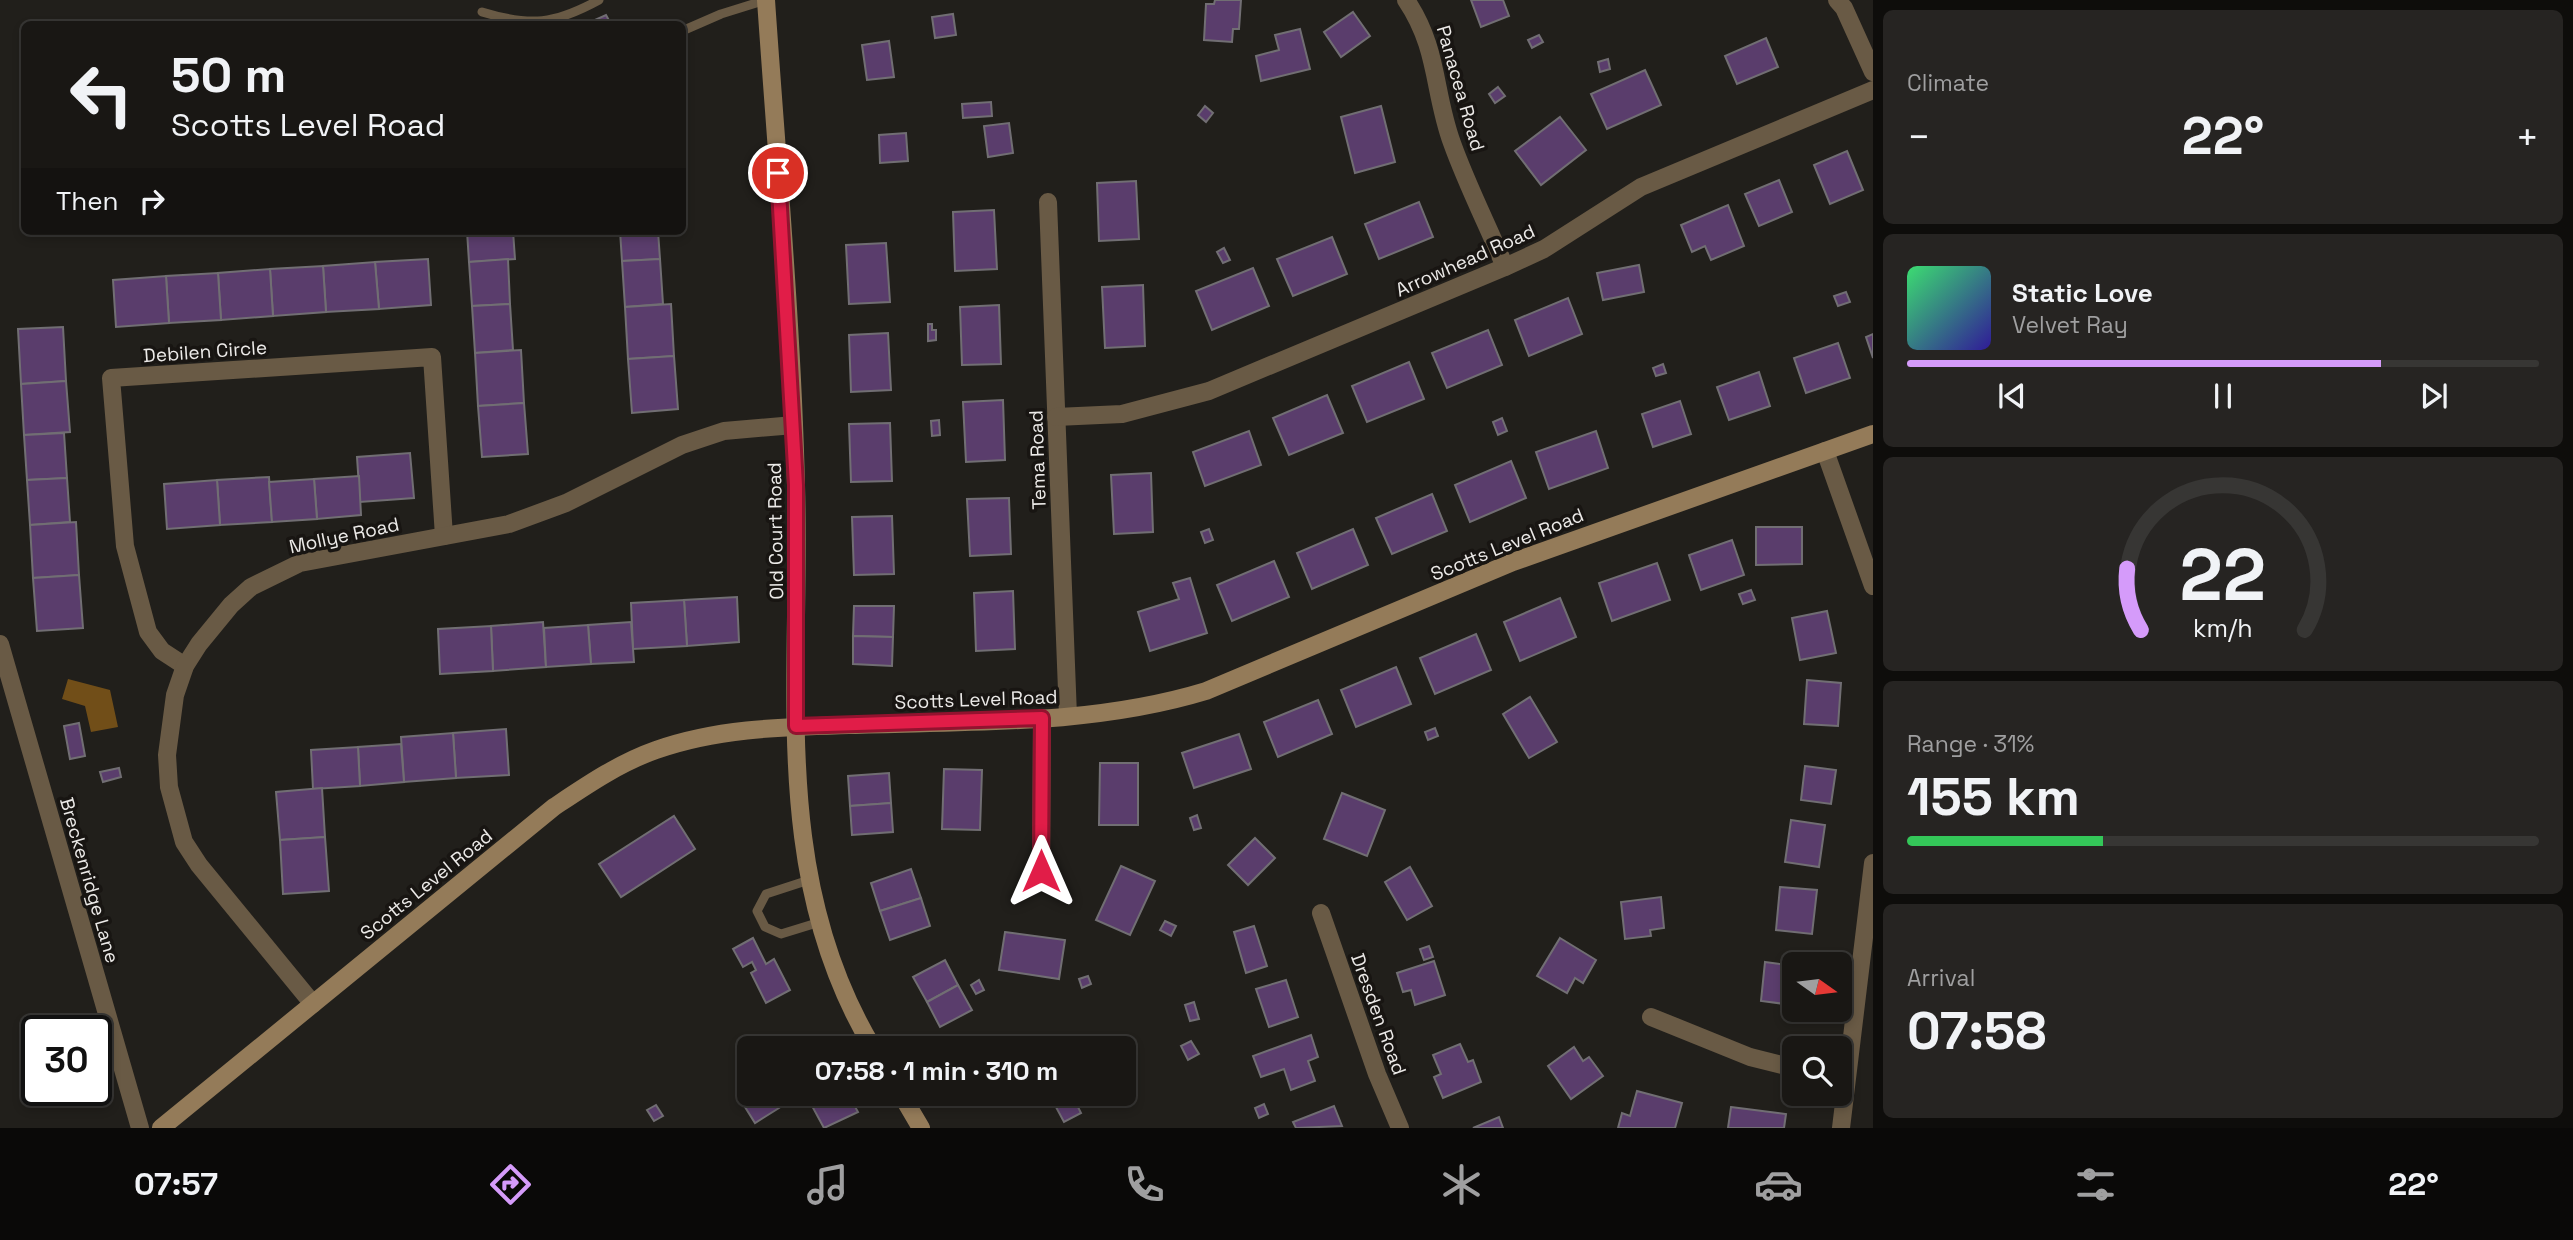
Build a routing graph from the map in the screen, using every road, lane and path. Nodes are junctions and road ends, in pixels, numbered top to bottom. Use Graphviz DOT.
graph roads {
  1 [pos="599,0"];
  2 [pos="766,0"];
  3 [pos="1406,0"];
  4 [pos="1837,0"];
  5 [pos="482,12"];
  6 [pos="526,21"];
  7 [pos="546,21"];
  8 [pos="686,30"];
  9 [pos="1873,72"];
  10 [pos="1873,90"];
  11 [pos="1048,202"];
  12 [pos="1505,267"];
  13 [pos="1056,417"];
  14 [pos="794,425"];
  15 [pos="1873,434"];
  16 [pos="1825,451"];
  17 [pos="444,536"];
  18 [pos="1873,586"];
  19 [pos="0,645"];
  20 [pos="185,666"];
  21 [pos="1068,716"];
  22 [pos="1042,718"];
  23 [pos="796,726"];
  24 [pos="1873,863"];
  25 [pos="1041,871"];
  26 [pos="809,880"];
  27 [pos="1321,913"];
  28 [pos="820,922"];
  29 [pos="313,1004"];
  30 [pos="1651,1017"];
  31 [pos="867,1036"];
  32 [pos="1849,1036"];
  33 [pos="1782,1065"];
  34 [pos="908,1106"];
  35 [pos="1842,1106"];
  36 [pos="140,1128"];
  37 [pos="161,1128"];
  38 [pos="921,1128"];
  39 [pos="1400,1128"];
  40 [pos="1841,1128"];
  1 -- 7 [label="lane"];
  2 -- 8 [label="lane"];
  2 -- 14 [label="main road, Old Court Road"];
  3 -- 12 [label="street, Panacea Road"];
  4 -- 9 [label="street"];
  5 -- 6 [label="lane"];
  10 -- 12 [label="street, Arrowhead Road"];
  11 -- 13 [label="street, Tema Road"];
  12 -- 13 [label="street, Arrowhead Road"];
  13 -- 21 [label="street, Tema Road"];
  14 -- 17 [label="street, Mollye Road"];
  14 -- 23 [label="main road, Old Court Road"];
  15 -- 16 [label="main road, Scotts Level Road"];
  16 -- 18 [label="street"];
  16 -- 21 [label="main road, Scotts Level Road"];
  17 -- 20 [label="street, Mollye Road"];
  17 -- 20 [label="street, Debilen Circle"];
  19 -- 36 [label="street, Breckenridge Lane"];
  20 -- 29 [label="street, Mollye Road"];
  21 -- 22 [label="main road, Scotts Level Road"];
  22 -- 23 [label="main road, Scotts Level Road"];
  22 -- 25 [label="street"];
  23 -- 26 [label="main road, Old Court Road"];
  23 -- 29 [label="main road, Scotts Level Road"];
  24 -- 32 [label="street"];
  26 -- 28 [label="main road, Old Court Road"];
  26 -- 28 [label="lane"];
  27 -- 39 [label="street, Dresden Road"];
  28 -- 31 [label="main road, Old Court Road"];
  29 -- 37 [label="main road, Scotts Level Road"];
  30 -- 33 [label="street"];
  34 -- 38 [label="main road"];
  35 -- 40 [label="street"];
}
